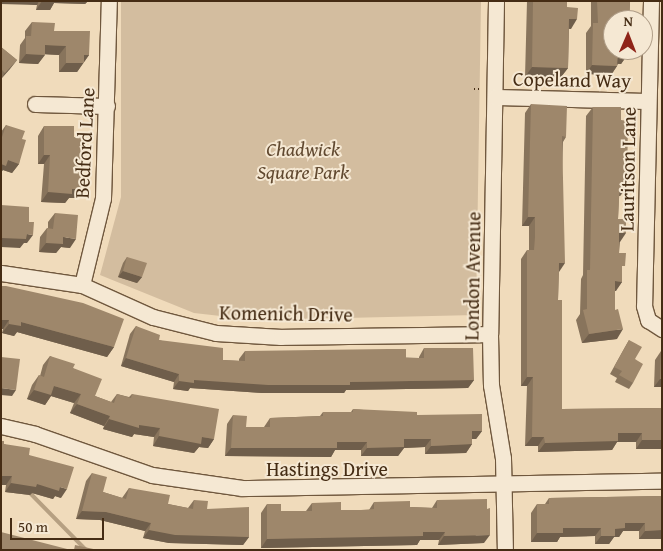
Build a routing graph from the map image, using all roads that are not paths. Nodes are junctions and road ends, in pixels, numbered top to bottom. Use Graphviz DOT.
graph roads {
  1 [pos="109,1"];
  2 [pos="496,1"];
  3 [pos="651,1"];
  4 [pos="489,93"];
  5 [pos="648,101"];
  6 [pos="35,104"];
  7 [pos="107,106"];
  8 [pos="1,273"];
  9 [pos="82,285"];
  10 [pos="662,329"];
  11 [pos="490,334"];
  12 [pos="1,426"];
  13 [pos="662,481"];
  14 [pos="503,485"];
  15 [pos="505,550"];
  1 -- 7 [label="street, Bedford Lane"];
  2 -- 4 [label="street, London Avenue"];
  3 -- 5 [label="street, Lauritson Lane"];
  4 -- 5 [label="street, Copeland Way"];
  4 -- 11 [label="street, London Avenue"];
  5 -- 10 [label="street, Lauritson Lane"];
  6 -- 7 [label="street"];
  7 -- 9 [label="street, Bedford Lane"];
  8 -- 9 [label="street, Komenich Drive"];
  9 -- 11 [label="street, Komenich Drive"];
  11 -- 14 [label="street, London Avenue"];
  12 -- 14 [label="street, Hastings Drive"];
  13 -- 14 [label="street, Hastings Drive"];
  14 -- 15 [label="street, London Avenue"];
}
